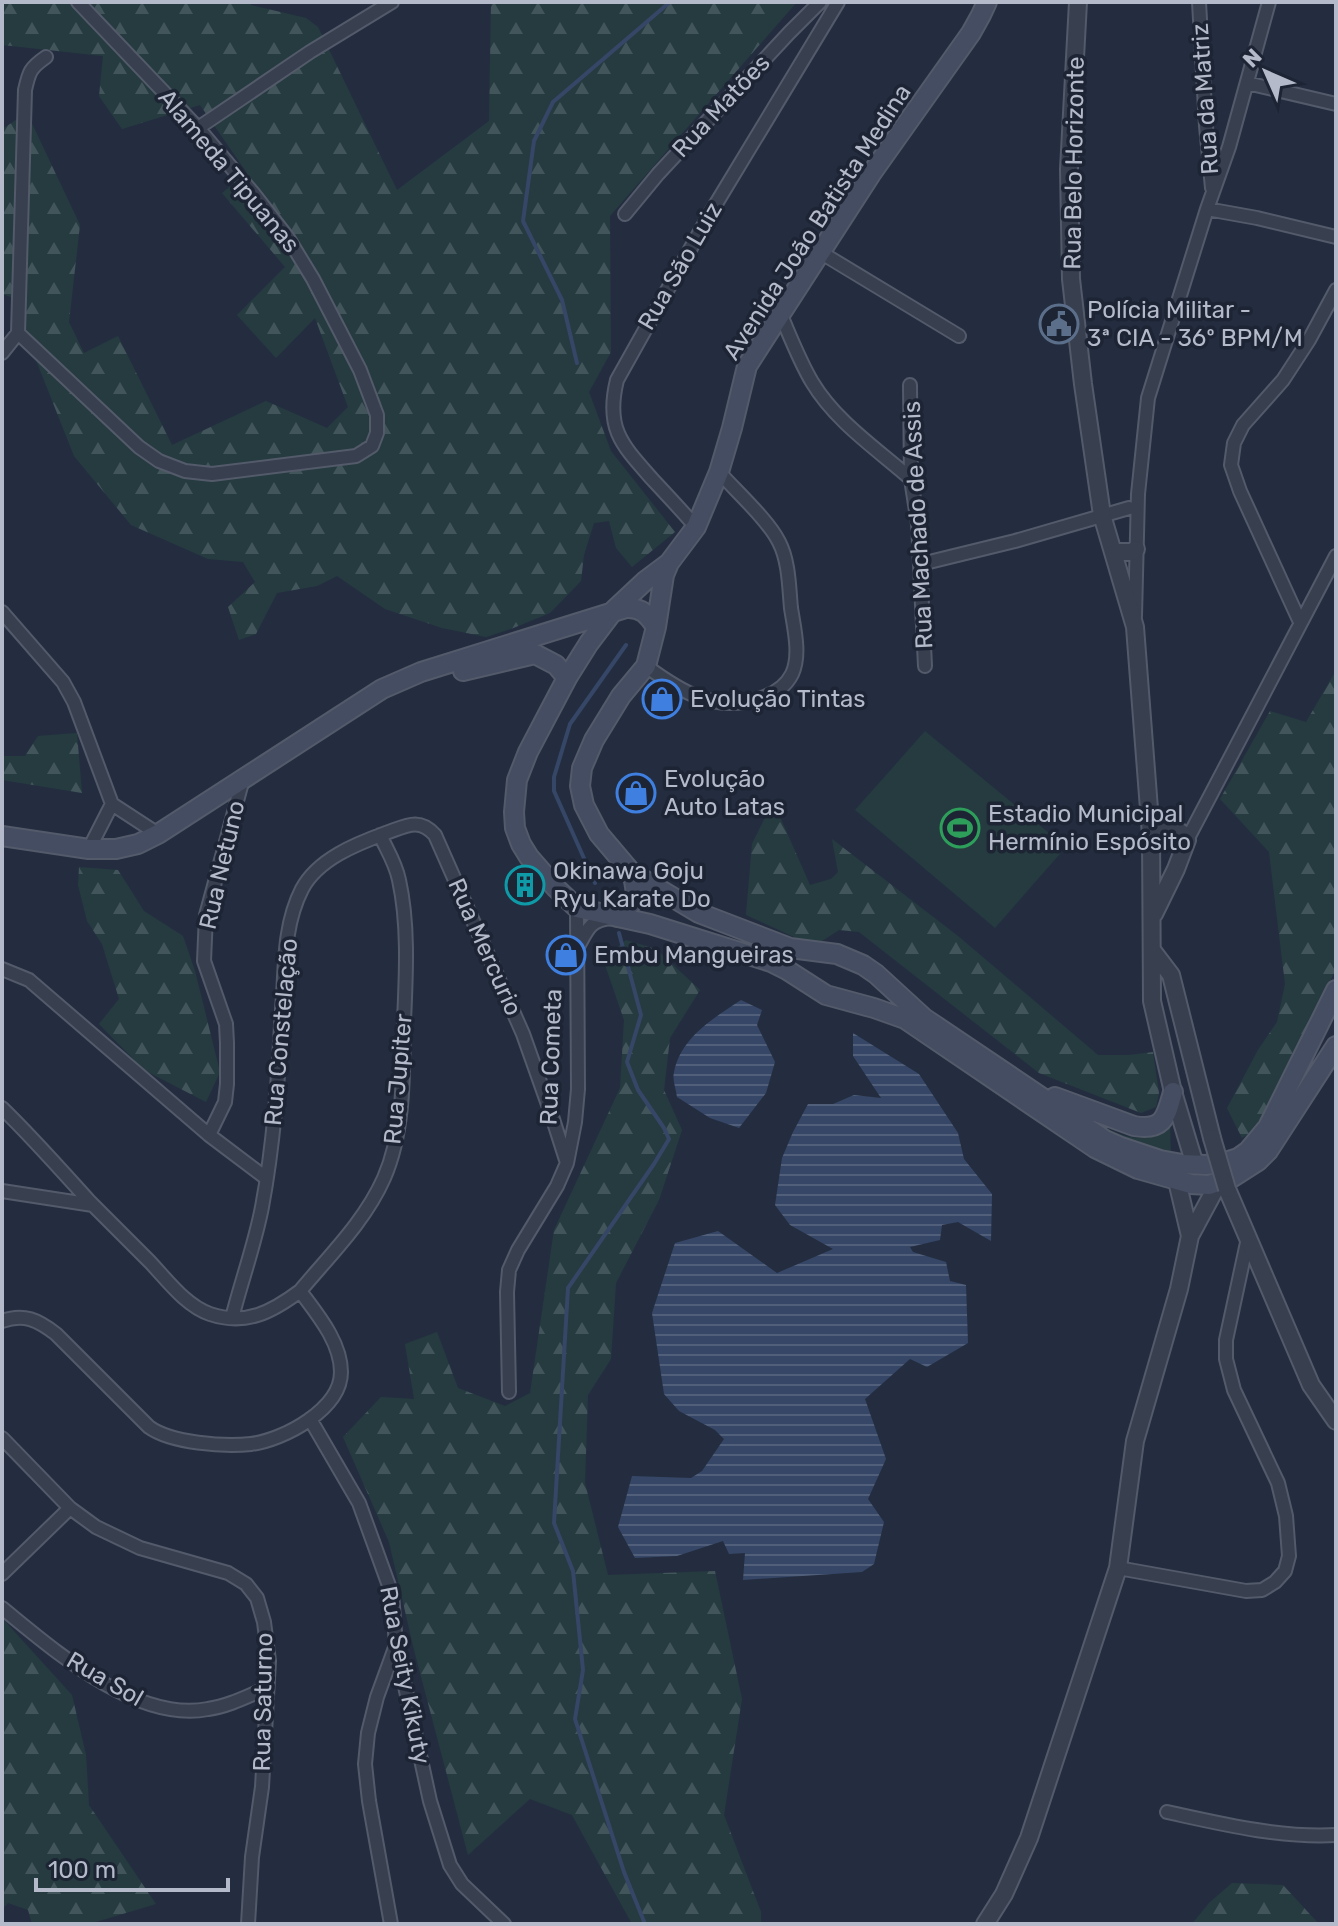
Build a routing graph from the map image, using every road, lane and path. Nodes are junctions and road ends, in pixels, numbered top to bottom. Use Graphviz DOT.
graph roads {
  1 [pos="78,2"];
  2 [pos="392,2"];
  3 [pos="820,2"];
  4 [pos="838,2"];
  5 [pos="987,2"];
  6 [pos="1078,2"];
  7 [pos="1199,2"];
  8 [pos="1269,2"];
  9 [pos="46,57"];
  10 [pos="1247,83"];
  11 [pos="1336,104"];
  12 [pos="198,128"];
  13 [pos="1212,195"];
  14 [pos="1207,209"];
  15 [pos="625,214"];
  16 [pos="1336,237"];
  17 [pos="820,252"];
  18 [pos="1336,290"];
  19 [pos="780,313"];
  20 [pos="18,333"];
  21 [pos="959,336"];
  22 [pos="2,353"];
  23 [pos="910,385"];
  24 [pos="719,472"];
  25 [pos="911,479"];
  26 [pos="1138,494"];
  27 [pos="1129,508"];
  28 [pos="1102,515"];
  29 [pos="1139,521"];
  30 [pos="696,527"];
  31 [pos="1136,549"];
  32 [pos="1114,552"];
  33 [pos="1336,556"];
  34 [pos="669,563"];
  35 [pos="921,564"];
  36 [pos="614,610"];
  37 [pos="2,612"];
  38 [pos="1300,622"];
  39 [pos="656,627"];
  40 [pos="1135,627"];
  41 [pos="646,666"];
  42 [pos="925,666"];
  43 [pos="567,678"];
  44 [pos="354,708"];
  45 [pos="243,779"];
  46 [pos="112,804"];
  47 [pos="158,834"];
  48 [pos="380,835"];
  49 [pos="1151,835"];
  50 [pos="2,836"];
  51 [pos="1187,840"];
  52 [pos="89,849"];
  53 [pos="1151,857"];
  54 [pos="1176,869"];
  55 [pos="632,873"];
  56 [pos="577,908"];
  57 [pos="617,917"];
  58 [pos="1152,919"];
  59 [pos="577,948"];
  60 [pos="1152,950"];
  61 [pos="837,954"];
  62 [pos="2,969"];
  63 [pos="1171,975"];
  64 [pos="1336,990"];
  65 [pos="826,995"];
  66 [pos="1152,1001"];
  67 [pos="1336,1046"];
  68 [pos="1030,1088"];
  69 [pos="1173,1092"];
  70 [pos="2,1108"];
  71 [pos="209,1135"];
  72 [pos="567,1163"];
  73 [pos="1195,1165"];
  74 [pos="266,1178"];
  75 [pos="1177,1181"];
  76 [pos="1223,1186"];
  77 [pos="2,1191"];
  78 [pos="93,1205"];
  79 [pos="1190,1236"];
  80 [pos="1248,1238"];
  81 [pos="300,1291"];
  82 [pos="232,1318"];
  83 [pos="2,1321"];
  84 [pos="509,1392"];
  85 [pos="310,1419"];
  86 [pos="1336,1421"];
  87 [pos="2,1438"];
  88 [pos="70,1508"];
  89 [pos="1118,1568"];
  90 [pos="2,1574"];
  91 [pos="2,1608"];
  92 [pos="396,1645"];
  93 [pos="267,1688"];
  94 [pos="1167,1812"];
  95 [pos="1336,1835"];
  96 [pos="248,1924"];
  97 [pos="391,1924"];
  98 [pos="504,1924"];
  99 [pos="985,1924"];
  1 -- 12 [label="street, Alameda Tipuanas"];
  2 -- 12 [label="street"];
  3 -- 15 [label="street, Rua Matões"];
  4 -- 30 [label="street, Rua São Luiz"];
  5 -- 17 [label="main road, Avenida João Batista Medina"];
  6 -- 28 [label="street, Rua Belo Horizonte"];
  7 -- 13 [label="street, Rua da Matriz"];
  8 -- 10 [label="street"];
  9 -- 20 [label="street"];
  10 -- 11 [label="street"];
  10 -- 13 [label="street"];
  12 -- 20 [label="street, Alameda Tipuanas"];
  13 -- 14 [label="street"];
  14 -- 16 [label="street"];
  14 -- 26 [label="street"];
  17 -- 19 [label="main road, Avenida João Batista Medina"];
  17 -- 21 [label="street"];
  18 -- 38 [label="street"];
  19 -- 24 [label="main road, Avenida João Batista Medina"];
  19 -- 25 [label="street"];
  20 -- 22 [label="street"];
  23 -- 25 [label="street, Rua Machado de Assis"];
  24 -- 30 [label="main road, Avenida João Batista Medina"];
  24 -- 41 [label="street"];
  25 -- 35 [label="street, Rua Machado de Assis"];
  26 -- 27 [label="street"];
  26 -- 29 [label="street"];
  27 -- 28 [label="street"];
  27 -- 29 [label="street"];
  28 -- 32 [label="street, Rua Belo Horizonte"];
  28 -- 35 [label="street"];
  29 -- 31 [label="street"];
  30 -- 34 [label="main road, Avenida João Batista Medina"];
  31 -- 32 [label="street"];
  31 -- 40 [label="street"];
  32 -- 40 [label="street, Rua Belo Horizonte"];
  33 -- 38 [label="street"];
  34 -- 36 [label="main road, Avenida João Batista Medina"];
  34 -- 39 [label="main road, Avenida João Batista Medina"];
  35 -- 42 [label="street, Rua Machado de Assis"];
  36 -- 39 [label="main road"];
  36 -- 43 [label="main road, Avenida João Batista Medina"];
  36 -- 44 [label="main road, Avenida João Batista Medina"];
  37 -- 46 [label="street"];
  38 -- 51 [label="street"];
  39 -- 41 [label="main road"];
  40 -- 49 [label="street, Rua Belo Horizonte"];
  41 -- 55 [label="main road"];
  43 -- 44 [label="main road, Avenida João Batista Medina"];
  43 -- 56 [label="main road"];
  44 -- 45 [label="main road, Avenida João Batista Medina"];
  45 -- 47 [label="main road, Avenida João Batista Medina"];
  45 -- 71 [label="street, Rua Netuno"];
  46 -- 47 [label="street"];
  46 -- 52 [label="street"];
  47 -- 52 [label="main road, Avenida João Batista Medina"];
  48 -- 72 [label="street, Rua Mercurio"];
  48 -- 74 [label="street, Rua Constelação"];
  48 -- 81 [label="street, Rua Jupiter"];
  49 -- 51 [label="street"];
  49 -- 53 [label="street"];
  50 -- 52 [label="main road, Avenida João Batista Medina"];
  51 -- 54 [label="street"];
  53 -- 54 [label="street"];
  53 -- 58 [label="street"];
  54 -- 58 [label="street"];
  55 -- 57 [label="main road"];
  55 -- 61 [label="main road"];
  56 -- 57 [label="main road"];
  56 -- 59 [label="street, Rua Cometa"];
  57 -- 59 [label="street"];
  57 -- 65 [label="main road"];
  58 -- 60 [label="street"];
  59 -- 72 [label="street, Rua Cometa"];
  60 -- 63 [label="street"];
  60 -- 66 [label="street"];
  61 -- 65 [label="main road"];
  61 -- 68 [label="main road"];
  62 -- 71 [label="street"];
  63 -- 66 [label="street"];
  63 -- 76 [label="street, bridge"];
  64 -- 73 [label="main road"];
  65 -- 75 [label="main road"];
  66 -- 69 [label="street"];
  67 -- 76 [label="main road"];
  68 -- 69 [label="main road"];
  68 -- 73 [label="main road"];
  69 -- 73 [label="street"];
  70 -- 78 [label="street, Rua Jupiter"];
  71 -- 74 [label="street"];
  72 -- 84 [label="street, Rua Cometa"];
  74 -- 82 [label="street, Rua Constelação"];
  75 -- 76 [label="main road"];
  75 -- 79 [label="street"];
  76 -- 79 [label="street"];
  76 -- 80 [label="street"];
  77 -- 78 [label="street"];
  78 -- 82 [label="street, Rua Jupiter"];
  79 -- 89 [label="street"];
  80 -- 86 [label="street"];
  80 -- 89 [label="street"];
  81 -- 82 [label="street, Rua Jupiter"];
  81 -- 85 [label="street"];
  83 -- 85 [label="street"];
  85 -- 92 [label="street, Rua Seity Kikuty"];
  87 -- 88 [label="street, Rua Saturno"];
  88 -- 90 [label="street"];
  88 -- 93 [label="street, Rua Saturno"];
  89 -- 99 [label="street"];
  91 -- 93 [label="street, Rua Sol"];
  92 -- 97 [label="street"];
  92 -- 98 [label="street, Rua Seity Kikuty"];
  93 -- 96 [label="street, Rua Saturno"];
  94 -- 95 [label="street"];
}
